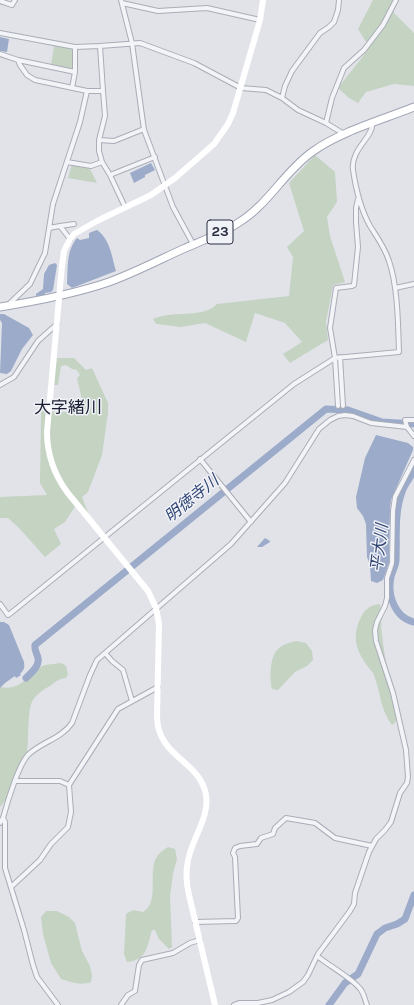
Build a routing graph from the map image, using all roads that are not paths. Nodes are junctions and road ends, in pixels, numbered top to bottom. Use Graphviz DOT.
graph roads {
  1 [pos="15,0"];
  2 [pos="263,0"];
  3 [pos="339,0"];
  4 [pos="396,0"];
  5 [pos="0,1"];
  6 [pos="121,2"];
  7 [pos="260,20"];
  8 [pos="0,33"];
  9 [pos="132,43"];
  10 [pos="100,46"];
  11 [pos="75,47"];
  12 [pos="0,54"];
  13 [pos="18,60"];
  14 [pos="75,72"];
  15 [pos="72,88"];
  16 [pos="241,88"];
  17 [pos="87,91"];
  18 [pos="103,91"];
  19 [pos="282,98"];
  20 [pos="414,107"];
  21 [pos="326,123"];
  22 [pos="372,124"];
  23 [pos="144,129"];
  24 [pos="344,134"];
  25 [pos="99,140"];
  26 [pos="155,157"];
  27 [pos="67,162"];
  28 [pos="102,162"];
  29 [pos="110,175"];
  30 [pos="165,186"];
  31 [pos="358,199"];
  32 [pos="125,207"];
  33 [pos="74,224"];
  34 [pos="60,226"];
  35 [pos="49,228"];
  36 [pos="70,239"];
  37 [pos="193,244"];
  38 [pos="414,284"];
  39 [pos="395,288"];
  40 [pos="58,297"];
  41 [pos="3,307"];
  42 [pos="57,324"];
  43 [pos="338,358"];
  44 [pos="0,385"];
  45 [pos="338,406"];
  46 [pos="343,406"];
  47 [pos="414,420"];
  48 [pos="406,427"];
  49 [pos="414,436"];
  50 [pos="200,459"];
  51 [pos="414,460"];
  52 [pos="251,522"];
  53 [pos="104,538"];
  54 [pos="0,604"];
  55 [pos="156,608"];
  56 [pos="105,653"];
  57 [pos="158,688"];
  58 [pos="132,701"];
  59 [pos="16,781"];
  60 [pos="69,785"];
  61 [pos="3,818"];
  62 [pos="0,822"];
  63 [pos="372,846"];
  64 [pos="11,887"];
  65 [pos="195,922"];
  66 [pos="200,940"];
  67 [pos="317,956"];
  68 [pos="58,1005"];
  69 [pos="121,1005"];
  70 [pos="215,1005"];
  71 [pos="234,1005"];
  72 [pos="367,1005"];
  1 -- 5 [label="street"];
  2 -- 7 [label="street"];
  3 -- 19 [label="street"];
  4 -- 21 [label="street"];
  6 -- 7 [label="street"];
  6 -- 9 [label="street"];
  7 -- 16 [label="street"];
  8 -- 11 [label="street"];
  9 -- 10 [label="street"];
  9 -- 16 [label="street"];
  9 -- 23 [label="street"];
  10 -- 11 [label="street"];
  10 -- 18 [label="street"];
  11 -- 14 [label="street"];
  12 -- 13 [label="street"];
  13 -- 14 [label="street"];
  13 -- 15 [label="street"];
  14 -- 15 [label="street"];
  15 -- 17 [label="street"];
  16 -- 19 [label="street"];
  16 -- 30 [label="street"];
  17 -- 18 [label="street"];
  17 -- 27 [label="street"];
  18 -- 25 [label="street"];
  19 -- 21 [label="street"];
  20 -- 22 [label="main road, 23"];
  21 -- 24 [label="street"];
  22 -- 24 [label="main road, 23"];
  22 -- 31 [label="street"];
  23 -- 25 [label="street"];
  23 -- 26 [label="street"];
  24 -- 37 [label="main road, 23"];
  25 -- 28 [label="street"];
  26 -- 29 [label="street"];
  26 -- 30 [label="street"];
  27 -- 28 [label="street"];
  27 -- 35 [label="street"];
  28 -- 29 [label="street"];
  29 -- 32 [label="street"];
  30 -- 32 [label="street"];
  30 -- 37 [label="street"];
  31 -- 39 [label="street"];
  31 -- 43 [label="street"];
  32 -- 36 [label="street"];
  33 -- 34 [label="street"];
  34 -- 35 [label="street"];
  34 -- 36 [label="street"];
  35 -- 41 [label="street"];
  36 -- 40 [label="street"];
  37 -- 40 [label="main road, 23"];
  38 -- 39 [label="street"];
  39 -- 43 [label="street"];
  40 -- 41 [label="main road, 23"];
  40 -- 42 [label="street"];
  42 -- 44 [label="street"];
  42 -- 53 [label="street"];
  43 -- 45 [label="street"];
  43 -- 46 [label="street"];
  43 -- 50 [label="street"];
  47 -- 48 [label="street"];
  48 -- 49 [label="street"];
  48 -- 52 [label="street"];
  50 -- 52 [label="street"];
  50 -- 53 [label="street"];
  51 -- 63 [label="street"];
  52 -- 55 [label="street"];
  53 -- 54 [label="street"];
  53 -- 55 [label="street"];
  55 -- 56 [label="street"];
  55 -- 57 [label="street"];
  56 -- 58 [label="street"];
  56 -- 59 [label="street"];
  57 -- 58 [label="street"];
  57 -- 65 [label="street"];
  58 -- 60 [label="street"];
  59 -- 60 [label="street"];
  59 -- 61 [label="street"];
  60 -- 64 [label="street"];
  61 -- 62 [label="street"];
  61 -- 64 [label="street"];
  63 -- 65 [label="street"];
  63 -- 67 [label="street"];
  64 -- 68 [label="street"];
  65 -- 66 [label="street"];
  66 -- 69 [label="street"];
  66 -- 70 [label="street"];
  67 -- 71 [label="street"];
  67 -- 72 [label="street"];
}
